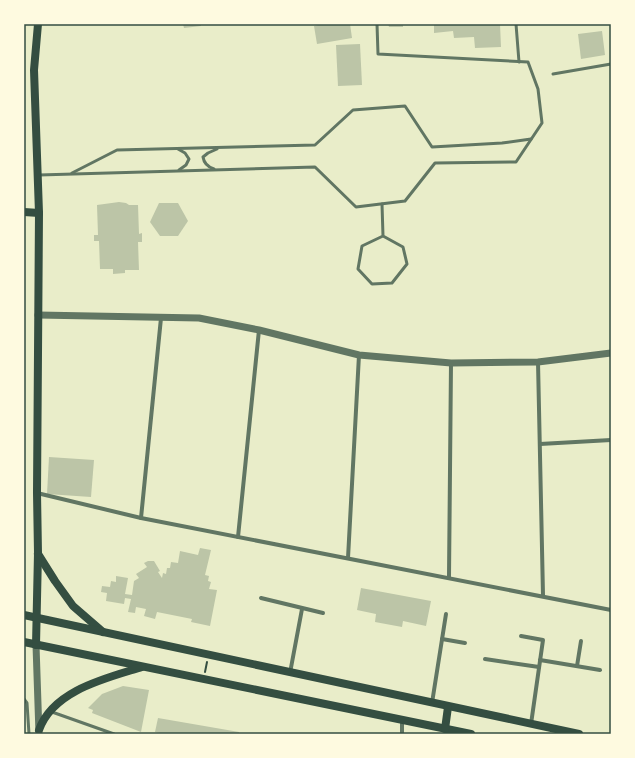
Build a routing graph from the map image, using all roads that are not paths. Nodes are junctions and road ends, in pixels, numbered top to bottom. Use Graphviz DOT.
graph roads {
  1 [pos="38,24"];
  2 [pos="377,24"];
  3 [pos="516,24"];
  4 [pos="519,62"];
  5 [pos="611,64"];
  6 [pos="553,74"];
  7 [pos="531,139"];
  8 [pos="223,148"];
  9 [pos="177,149"];
  10 [pos="215,170"];
  11 [pos="173,171"];
  12 [pos="70,174"];
  13 [pos="38,175"];
  14 [pos="382,204"];
  15 [pos="24,212"];
  16 [pos="39,213"];
  17 [pos="382,236"];
  18 [pos="38,315"];
  19 [pos="160,318"];
  20 [pos="259,330"];
  21 [pos="611,353"];
  22 [pos="359,355"];
  23 [pos="538,362"];
  24 [pos="451,363"];
  25 [pos="611,440"];
  26 [pos="540,444"];
  27 [pos="37,493"];
  28 [pos="141,518"];
  29 [pos="238,537"];
  30 [pos="38,553"];
  31 [pos="348,558"];
  32 [pos="449,577"];
  33 [pos="543,596"];
  34 [pos="260,598"];
  35 [pos="302,609"];
  36 [pos="611,610"];
  37 [pos="323,613"];
  38 [pos="446,614"];
  39 [pos="24,615"];
  40 [pos="36,617"];
  41 [pos="104,633"];
  42 [pos="521,636"];
  43 [pos="442,639"];
  44 [pos="581,641"];
  45 [pos="24,642"];
  46 [pos="465,642"];
  47 [pos="36,644"];
  48 [pos="485,659"];
  49 [pos="540,660"];
  50 [pos="143,666"];
  51 [pos="577,666"];
  52 [pos="539,667"];
  53 [pos="600,670"];
  54 [pos="290,673"];
  55 [pos="24,699"];
  56 [pos="432,703"];
  57 [pos="448,707"];
  58 [pos="50,711"];
  59 [pos="24,718"];
  60 [pos="402,721"];
  61 [pos="28,723"];
  62 [pos="531,724"];
  63 [pos="445,729"];
  64 [pos="39,732"];
  65 [pos="29,734"];
  66 [pos="114,734"];
  67 [pos="402,734"];
  68 [pos="466,734"];
  69 [pos="580,734"];
  1 -- 13 [label="main road"];
  2 -- 4 [label="lane"];
  3 -- 4 [label="lane"];
  4 -- 7 [label="lane"];
  5 -- 6 [label="lane"];
  7 -- 8 [label="lane"];
  7 -- 14 [label="lane"];
  8 -- 9 [label="lane"];
  8 -- 10 [label="lane"];
  9 -- 11 [label="lane"];
  9 -- 12 [label="lane"];
  10 -- 11 [label="lane"];
  10 -- 14 [label="lane"];
  11 -- 12 [label="lane"];
  12 -- 13 [label="lane"];
  13 -- 16 [label="main road"];
  14 -- 17 [label="lane"];
  15 -- 16 [label="main road"];
  16 -- 18 [label="main road"];
  17 -- 17 [label="lane"];
  18 -- 19 [label="street"];
  18 -- 27 [label="main road"];
  19 -- 20 [label="street"];
  19 -- 28 [label="street"];
  20 -- 22 [label="street"];
  20 -- 29 [label="street"];
  21 -- 23 [label="street"];
  22 -- 24 [label="street"];
  22 -- 31 [label="street"];
  23 -- 24 [label="street"];
  23 -- 26 [label="street"];
  24 -- 32 [label="street"];
  25 -- 26 [label="street"];
  26 -- 33 [label="street"];
  27 -- 28 [label="street"];
  27 -- 30 [label="main road"];
  28 -- 29 [label="street"];
  29 -- 31 [label="street"];
  30 -- 40 [label="main road"];
  30 -- 41 [label="main road"];
  31 -- 32 [label="street"];
  32 -- 33 [label="street"];
  33 -- 36 [label="street"];
  34 -- 35 [label="street"];
  35 -- 37 [label="street"];
  35 -- 54 [label="street"];
  38 -- 43 [label="street"];
  39 -- 40 [label="main road"];
  40 -- 41 [label="main road"];
  40 -- 47 [label="main road"];
  41 -- 54 [label="main road"];
  42 -- 49 [label="street"];
  43 -- 46 [label="street"];
  43 -- 56 [label="street"];
  44 -- 51 [label="street"];
  45 -- 47 [label="main road"];
  47 -- 50 [label="main road"];
  47 -- 64 [label="street"];
  48 -- 52 [label="street"];
  49 -- 51 [label="street"];
  49 -- 52 [label="street"];
  50 -- 58 [label="main road"];
  50 -- 60 [label="main road"];
  51 -- 53 [label="street"];
  52 -- 62 [label="street"];
  54 -- 56 [label="main road"];
  55 -- 61 [label="lane"];
  56 -- 57 [label="main road"];
  57 -- 62 [label="main road"];
  57 -- 63 [label="main road"];
  58 -- 64 [label="main road"];
  58 -- 66 [label="lane"];
  59 -- 61 [label="lane"];
  60 -- 63 [label="main road"];
  60 -- 67 [label="street"];
  61 -- 65 [label="lane"];
  62 -- 69 [label="main road"];
  63 -- 68 [label="main road"];
}
